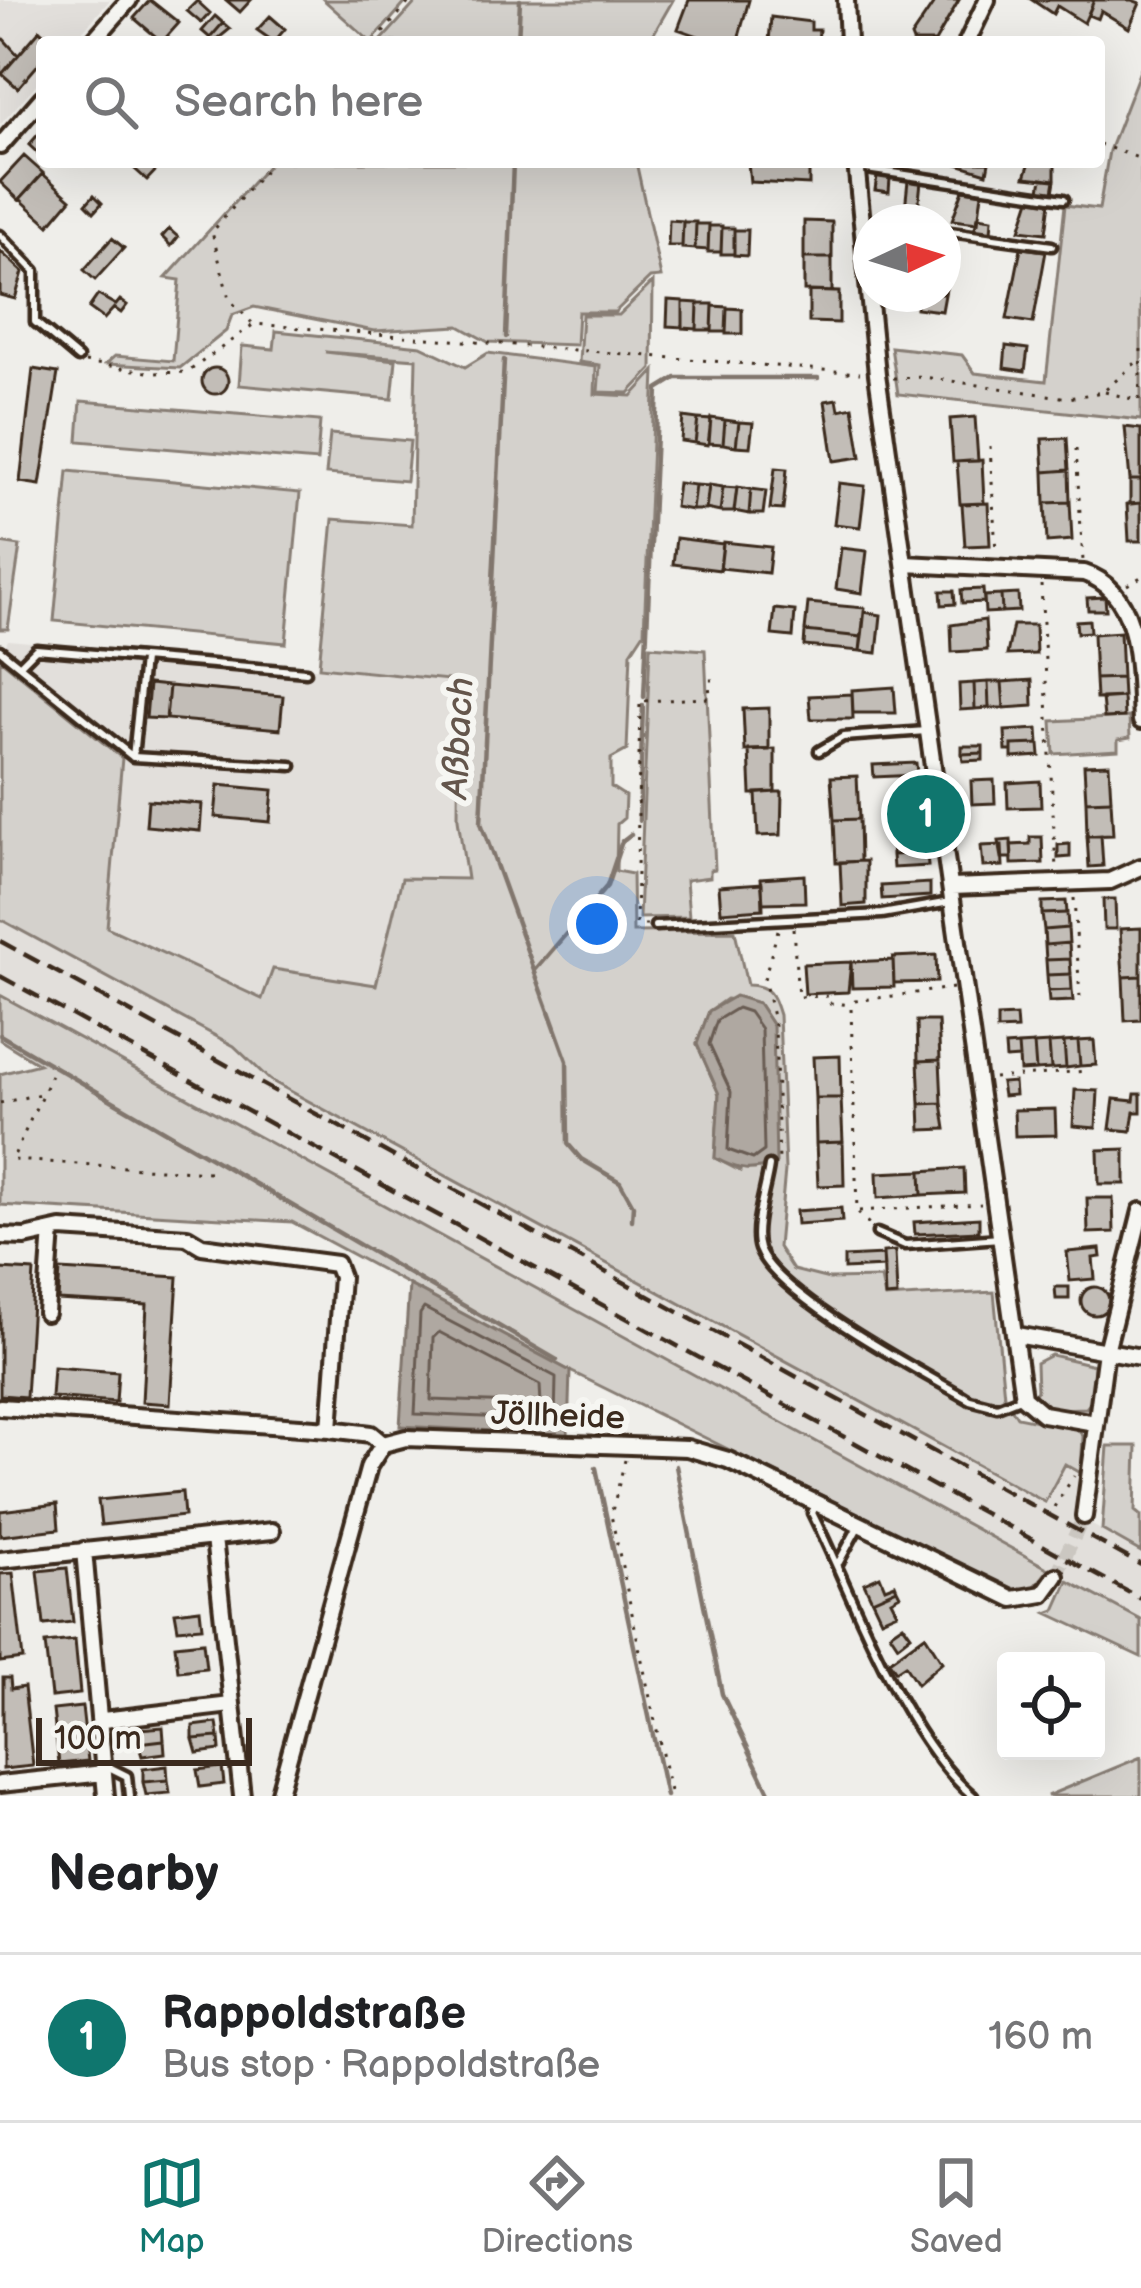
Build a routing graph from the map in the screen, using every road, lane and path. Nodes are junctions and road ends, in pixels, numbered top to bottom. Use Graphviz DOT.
graph roads {
  1 [pos="129,0"];
  2 [pos="411,0"];
  3 [pos="846,0"];
  4 [pos="987,0"];
  5 [pos="97,36"];
  6 [pos="380,36"];
  7 [pos="848,36"];
  8 [pos="970,36"];
  9 [pos="36,105"];
  10 [pos="0,146"];
  11 [pos="1105,146"];
  12 [pos="1141,159"];
  13 [pos="267,168"];
  14 [pos="856,168"];
  15 [pos="874,168"];
  16 [pos="1064,199"];
  17 [pos="860,204"];
  18 [pos="961,233"];
  19 [pos="0,235"];
  20 [pos="1052,246"];
  21 [pos="871,312"];
  22 [pos="254,324"];
  23 [pos="1141,349"];
  24 [pos="78,358"];
  25 [pos="1140,359"];
  26 [pos="877,374"];
  27 [pos="1103,392"];
  28 [pos="1140,400"];
  29 [pos="990,446"];
  30 [pos="1076,448"];
  31 [pos="905,564"];
  32 [pos="997,569"];
  33 [pos="1040,571"];
  34 [pos="1084,573"];
  35 [pos="1141,577"];
  36 [pos="1118,590"];
  37 [pos="1136,612"];
  38 [pos="0,650"];
  39 [pos="142,660"];
  40 [pos="20,665"];
  41 [pos="306,672"];
  42 [pos="714,680"];
  43 [pos="1141,721"];
  44 [pos="929,731"];
  45 [pos="819,751"];
  46 [pos="133,757"];
  47 [pos="292,766"];
  48 [pos="1141,867"];
  49 [pos="1065,883"];
  50 [pos="953,894"];
  51 [pos="793,920"];
  52 [pos="780,921"];
  53 [pos="655,926"];
  54 [pos="967,986"];
  55 [pos="1080,998"];
  56 [pos="853,1005"];
  57 [pos="1087,1071"];
  58 [pos="51,1075"];
  59 [pos="980,1079"];
  60 [pos="42,1094"];
  61 [pos="0,1103"];
  62 [pos="769,1166"];
  63 [pos="209,1172"];
  64 [pos="767,1176"];
  65 [pos="998,1203"];
  66 [pos="857,1211"];
  67 [pos="1141,1211"];
  68 [pos="52,1231"];
  69 [pos="877,1233"];
  70 [pos="0,1236"];
  71 [pos="1003,1238"];
  72 [pos="46,1313"];
  73 [pos="1016,1335"];
  74 [pos="1106,1351"];
  75 [pos="1141,1357"];
  76 [pos="1023,1397"];
  77 [pos="0,1407"];
  78 [pos="1095,1423"];
  79 [pos="330,1429"];
  80 [pos="383,1444"];
  81 [pos="628,1446"];
  82 [pos="1081,1480"];
  83 [pos="816,1504"];
  84 [pos="1054,1507"];
  85 [pos="1084,1516"];
  86 [pos="858,1527"];
  87 [pos="272,1531"];
  88 [pos="214,1538"];
  89 [pos="84,1550"];
  90 [pos="0,1560"];
  91 [pos="838,1565"];
  92 [pos="1056,1576"];
  93 [pos="231,1705"];
  94 [pos="104,1720"];
  95 [pos="106,1769"];
  96 [pos="0,1784"];
  97 [pos="106,1796"];
  98 [pos="129,1796"];
  99 [pos="242,1796"];
  100 [pos="278,1796"];
  101 [pos="671,1796"];
  102 [pos="973,1796"];
  1 -- 5 [label="street"];
  2 -- 6 [label="path"];
  3 -- 7 [label="street"];
  4 -- 8 [label="street"];
  9 -- 10 [label="street"];
  11 -- 12 [label="path"];
  13 -- 22 [label="path"];
  14 -- 17 [label="street"];
  15 -- 16 [label="lane"];
  18 -- 20 [label="lane"];
  19 -- 24 [label="lane"];
  21 -- 26 [label="street"];
  22 -- 24 [label="path"];
  22 -- 26 [label="path"];
  23 -- 25 [label="path"];
  25 -- 27 [label="path"];
  25 -- 28 [label="path"];
  26 -- 27 [label="path"];
  26 -- 31 [label="street"];
  27 -- 28 [label="path"];
  29 -- 32 [label="path"];
  30 -- 34 [label="path"];
  31 -- 32 [label="street"];
  31 -- 44 [label="street"];
  32 -- 33 [label="street"];
  33 -- 34 [label="street"];
  33 -- 49 [label="path"];
  34 -- 36 [label="street"];
  35 -- 36 [label="path"];
  36 -- 37 [label="street"];
  37 -- 43 [label="street"];
  38 -- 40 [label="lane"];
  39 -- 40 [label="lane"];
  39 -- 41 [label="lane"];
  39 -- 46 [label="lane"];
  40 -- 46 [label="lane"];
  42 -- 53 [label="path"];
  44 -- 45 [label="lane"];
  44 -- 50 [label="street"];
  46 -- 47 [label="lane"];
  48 -- 49 [label="street"];
  49 -- 50 [label="street"];
  49 -- 55 [label="path"];
  50 -- 51 [label="lane"];
  50 -- 54 [label="street"];
  51 -- 52 [label="lane"];
  51 -- 56 [label="path"];
  52 -- 53 [label="lane"];
  52 -- 64 [label="path"];
  54 -- 56 [label="path"];
  54 -- 59 [label="street"];
  56 -- 66 [label="path"];
  57 -- 59 [label="path"];
  58 -- 60 [label="path"];
  59 -- 65 [label="street"];
  60 -- 61 [label="path"];
  60 -- 63 [label="path"];
  62 -- 64 [label="lane"];
  64 -- 76 [label="lane"];
  65 -- 66 [label="path"];
  65 -- 71 [label="street"];
  66 -- 69 [label="path"];
  67 -- 74 [label="street"];
  68 -- 70 [label="street"];
  68 -- 72 [label="street"];
  68 -- 79 [label="street"];
  69 -- 71 [label="lane"];
  71 -- 73 [label="street"];
  73 -- 74 [label="street"];
  73 -- 76 [label="street"];
  74 -- 75 [label="street"];
  74 -- 78 [label="street"];
  76 -- 78 [label="street"];
  77 -- 79 [label="street"];
  78 -- 85 [label="street"];
  79 -- 80 [label="street"];
  80 -- 81 [label="street, Jöllheide"];
  80 -- 100 [label="street"];
  81 -- 83 [label="street, Jöllheide"];
  81 -- 101 [label="path"];
  82 -- 84 [label="path"];
  83 -- 86 [label="street, Jöllheide"];
  83 -- 91 [label="lane"];
  86 -- 91 [label="lane"];
  86 -- 92 [label="street, Jöllheide"];
  87 -- 88 [label="street"];
  88 -- 89 [label="street"];
  88 -- 93 [label="street"];
  89 -- 90 [label="street"];
  89 -- 94 [label="street"];
  91 -- 102 [label="lane"];
  93 -- 94 [label="street"];
  93 -- 99 [label="street"];
  94 -- 95 [label="street"];
  95 -- 96 [label="street"];
  95 -- 97 [label="street"];
  95 -- 98 [label="lane"];
}
